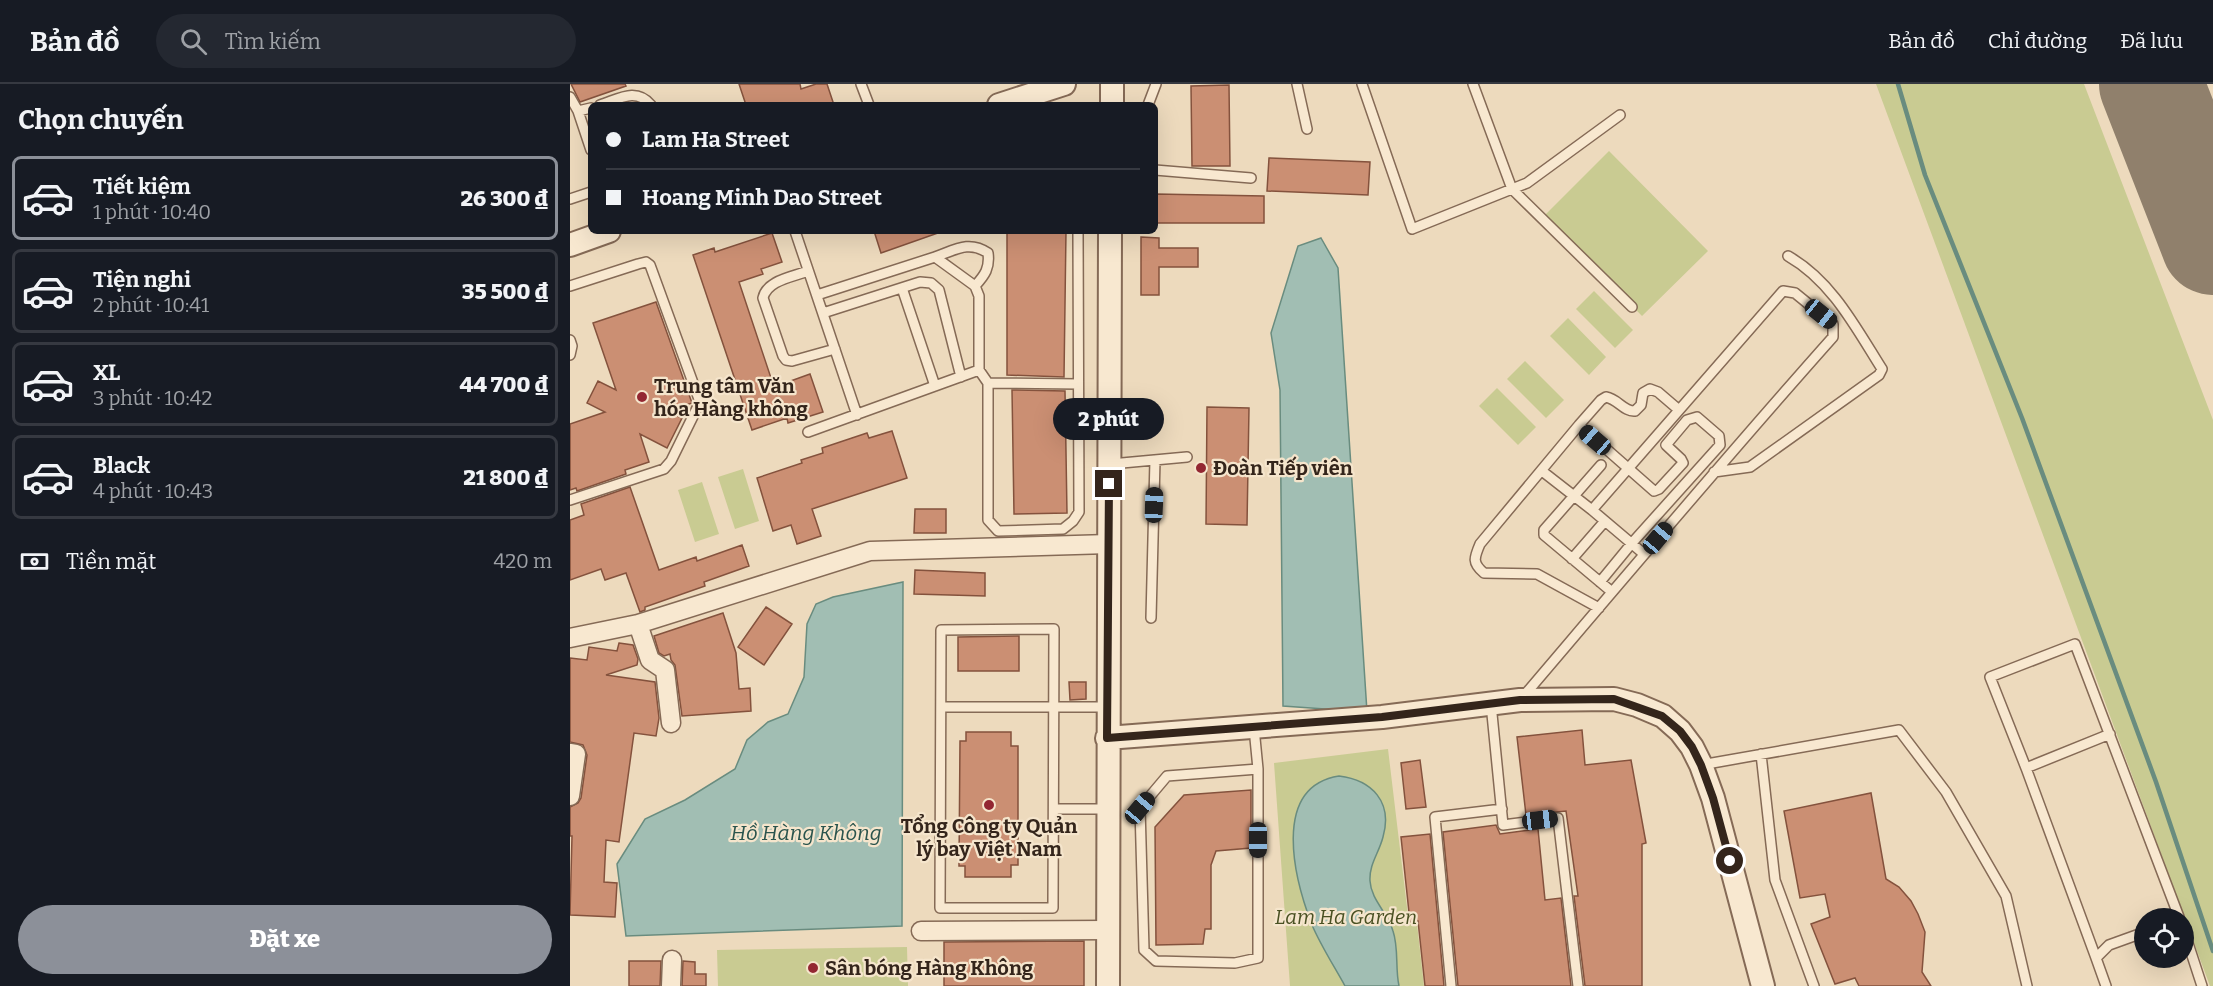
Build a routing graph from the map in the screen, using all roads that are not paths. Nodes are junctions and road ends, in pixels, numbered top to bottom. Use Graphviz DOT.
graph roads {
  1 [pos="861,84"];
  2 [pos="1064,84"];
  3 [pos="1112,84"];
  4 [pos="1156,84"];
  5 [pos="1297,84"];
  6 [pos="1362,84"];
  7 [pos="1473,84"];
  8 [pos="570,97"];
  9 [pos="610,102"];
  10 [pos="648,102"];
  11 [pos="868,102"];
  12 [pos="1008,102"];
  13 [pos="1112,102"];
  14 [pos="1149,102"];
  15 [pos="588,109"];
  16 [pos="578,111"];
  17 [pos="1620,115"];
  18 [pos="1307,129"];
  19 [pos="588,141"];
  20 [pos="1158,170"];
  21 [pos="1251,178"];
  22 [pos="1512,189"];
  23 [pos="588,193"];
  24 [pos="570,199"];
  25 [pos="601,234"];
  26 [pos="796,234"];
  27 [pos="1078,234"];
  28 [pos="1110,234"];
  29 [pos="570,245"];
  30 [pos="1788,256"];
  31 [pos="935,258"];
  32 [pos="808,271"];
  33 [pos="570,286"];
  34 [pos="975,286"];
  35 [pos="902,288"];
  36 [pos="817,295"];
  37 [pos="1632,307"];
  38 [pos="823,313"];
  39 [pos="570,340"];
  40 [pos="835,349"];
  41 [pos="570,355"];
  42 [pos="980,370"];
  43 [pos="961,377"];
  44 [pos="988,383"];
  45 [pos="1078,384"];
  46 [pos="934,386"];
  47 [pos="1679,410"];
  48 [pos="857,415"];
  49 [pos="1579,425"];
  50 [pos="808,432"];
  51 [pos="1187,457"];
  52 [pos="1155,460"];
  53 [pos="1109,464"];
  54 [pos="1601,465"];
  55 [pos="1628,468"];
  56 [pos="1542,471"];
  57 [pos="1714,472"];
  58 [pos="1574,496"];
  59 [pos="570,501"];
  60 [pos="1592,510"];
  61 [pos="1605,521"];
  62 [pos="1632,543"];
  63 [pos="1109,544"];
  64 [pos="1644,554"];
  65 [pos="1572,559"];
  66 [pos="1600,582"];
  67 [pos="1612,592"];
  68 [pos="1599,608"];
  69 [pos="1150,618"];
  70 [pos="638,624"];
  71 [pos="570,638"];
  72 [pos="1520,700"];
  73 [pos="1491,704"];
  74 [pos="941,707"];
  75 [pos="1054,707"];
  76 [pos="1107,707"];
  77 [pos="671,723"];
  78 [pos="1253,725"];
  79 [pos="2110,734"];
  80 [pos="1107,738"];
  81 [pos="570,753"];
  82 [pos="1761,754"];
  83 [pos="1701,765"];
  84 [pos="2026,768"];
  85 [pos="1258,769"];
  86 [pos="570,796"];
  87 [pos="1054,809"];
  88 [pos="1107,809"];
  89 [pos="1502,809"];
  90 [pos="2175,908"];
  91 [pos="1107,930"];
  92 [pos="921,931"];
  93 [pos="2134,936"];
  94 [pos="2096,958"];
  95 [pos="672,960"];
  96 [pos="2194,962"];
  97 [pos="671,986"];
  98 [pos="1107,986"];
  99 [pos="1451,986"];
  100 [pos="1578,986"];
  101 [pos="1763,986"];
  102 [pos="1814,986"];
  103 [pos="2027,986"];
  104 [pos="2106,986"];
  105 [pos="2202,986"];
  1 -- 11 [label="lane"];
  2 -- 12 [label="street"];
  3 -- 13 [label="street"];
  4 -- 14 [label="lane"];
  5 -- 18 [label="lane"];
  6 -- 22 [label="lane"];
  7 -- 22 [label="lane"];
  8 -- 16 [label="lane"];
  9 -- 10 [label="lane"];
  15 -- 16 [label="lane"];
  16 -- 19 [label="lane"];
  17 -- 22 [label="lane"];
  20 -- 21 [label="lane"];
  22 -- 37 [label="lane"];
  23 -- 24 [label="lane"];
  25 -- 29 [label="street"];
  26 -- 32 [label="lane"];
  27 -- 45 [label="lane"];
  28 -- 53 [label="street"];
  30 -- 57 [label="lane"];
  31 -- 34 [label="lane"];
  31 -- 34 [label="lane"];
  31 -- 36 [label="lane"];
  32 -- 36 [label="lane"];
  32 -- 40 [label="lane"];
  33 -- 59 [label="lane"];
  34 -- 42 [label="lane"];
  35 -- 38 [label="lane"];
  35 -- 43 [label="lane"];
  35 -- 46 [label="lane"];
  36 -- 38 [label="lane"];
  38 -- 40 [label="lane"];
  39 -- 41 [label="lane"];
  40 -- 48 [label="lane"];
  42 -- 43 [label="lane"];
  42 -- 44 [label="lane"];
  43 -- 46 [label="lane"];
  44 -- 45 [label="lane"];
  44 -- 45 [label="lane"];
  46 -- 48 [label="lane"];
  47 -- 49 [label="lane"];
  47 -- 55 [label="lane"];
  47 -- 57 [label="lane"];
  48 -- 50 [label="lane"];
  49 -- 55 [label="lane"];
  49 -- 56 [label="lane"];
  51 -- 52 [label="lane"];
  52 -- 53 [label="lane"];
  52 -- 69 [label="lane"];
  53 -- 63 [label="street"];
  54 -- 58 [label="lane"];
  55 -- 60 [label="lane"];
  55 -- 62 [label="lane"];
  56 -- 58 [label="lane"];
  56 -- 68 [label="lane"];
  57 -- 64 [label="lane"];
  58 -- 60 [label="lane"];
  58 -- 65 [label="lane"];
  60 -- 61 [label="lane"];
  61 -- 62 [label="lane"];
  61 -- 65 [label="lane"];
  62 -- 64 [label="lane"];
  62 -- 66 [label="lane"];
  63 -- 70 [label="street"];
  63 -- 76 [label="street"];
  64 -- 67 [label="lane"];
  65 -- 66 [label="lane"];
  66 -- 67 [label="lane"];
  67 -- 68 [label="lane"];
  68 -- 72 [label="lane"];
  70 -- 71 [label="street"];
  70 -- 77 [label="street"];
  72 -- 73 [label="street"];
  72 -- 83 [label="street"];
  73 -- 78 [label="street"];
  73 -- 89 [label="lane"];
  74 -- 75 [label="lane"];
  74 -- 75 [label="lane"];
  74 -- 87 [label="lane"];
  75 -- 76 [label="lane"];
  75 -- 87 [label="lane"];
  76 -- 80 [label="street"];
  78 -- 80 [label="street"];
  78 -- 85 [label="lane"];
  79 -- 84 [label="lane"];
  79 -- 84 [label="lane"];
  79 -- 90 [label="lane"];
  80 -- 88 [label="street"];
  81 -- 86 [label="street"];
  82 -- 83 [label="lane"];
  82 -- 102 [label="lane"];
  82 -- 103 [label="lane"];
  83 -- 101 [label="street"];
  84 -- 94 [label="lane"];
  85 -- 85 [label="lane"];
  87 -- 88 [label="lane"];
  88 -- 91 [label="street"];
  89 -- 99 [label="lane"];
  89 -- 100 [label="lane"];
  91 -- 92 [label="street"];
  91 -- 98 [label="street"];
  93 -- 94 [label="lane"];
  94 -- 104 [label="lane"];
  95 -- 97 [label="street"];
  96 -- 105 [label="lane"];
}
